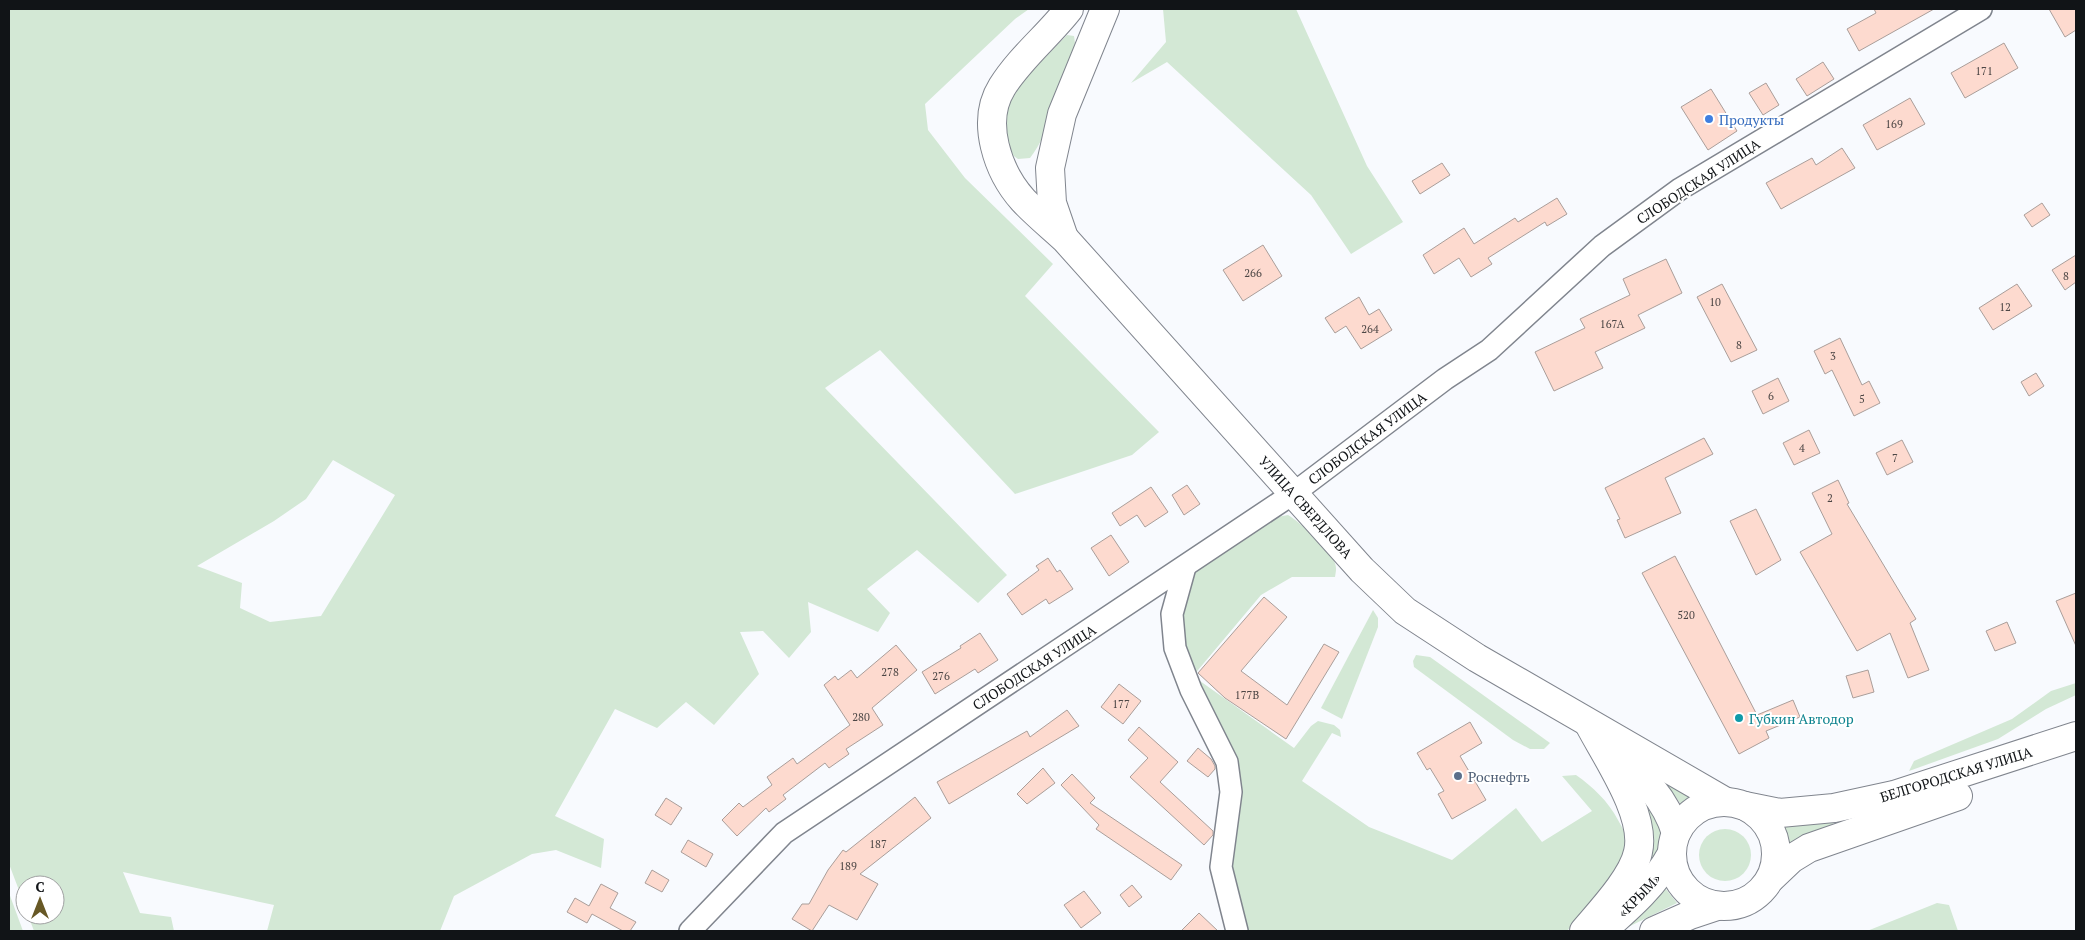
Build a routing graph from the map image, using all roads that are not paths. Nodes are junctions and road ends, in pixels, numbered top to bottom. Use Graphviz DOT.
graph roads {
  1 [pos="1069,9"];
  2 [pos="1106,9"];
  3 [pos="1981,9"];
  4 [pos="1065,239"];
  5 [pos="1294,494"];
  6 [pos="1185,567"];
  7 [pos="1589,724"];
  8 [pos="2076,736"];
  9 [pos="2076,756"];
  10 [pos="1736,804"];
  11 [pos="1673,844"];
  12 [pos="1771,878"];
  13 [pos="1717,906"];
  14 [pos="698,929"];
  15 [pos="1237,931"];
  16 [pos="1584,931"];
  17 [pos="1602,931"];
  18 [pos="1654,931"];
  1 -- 4 [label="main road, УЛИЦА СВЕРДЛОВА"];
  2 -- 4 [label="main road, УЛИЦА СВЕРДЛОВА"];
  3 -- 5 [label="street, СЛОБОДСКАЯ УЛИЦА"];
  4 -- 5 [label="main road, УЛИЦА СВЕРДЛОВА"];
  5 -- 6 [label="street, СЛОБОДСКАЯ УЛИЦА"];
  5 -- 7 [label="main road, УЛИЦА СВЕРДЛОВА"];
  6 -- 14 [label="street, СЛОБОДСКАЯ УЛИЦА"];
  6 -- 15 [label="street"];
  7 -- 10 [label="main road"];
  7 -- 11 [label="main road"];
  7 -- 16 [label="main road"];
  8 -- 10 [label="main road, БЕЛГОРОДСКАЯ УЛИЦА"];
  9 -- 12 [label="main road, БЕЛГОРОДСКАЯ УЛИЦА"];
  10 -- 11 [label="main road, «КРЫМ»"];
  10 -- 12 [label="main road"];
  11 -- 13 [label="main road, «КРЫМ»"];
  11 -- 17 [label="main road, «КРЫМ»"];
  12 -- 13 [label="main road, «КРЫМ»"];
  13 -- 18 [label="main road"];
}
